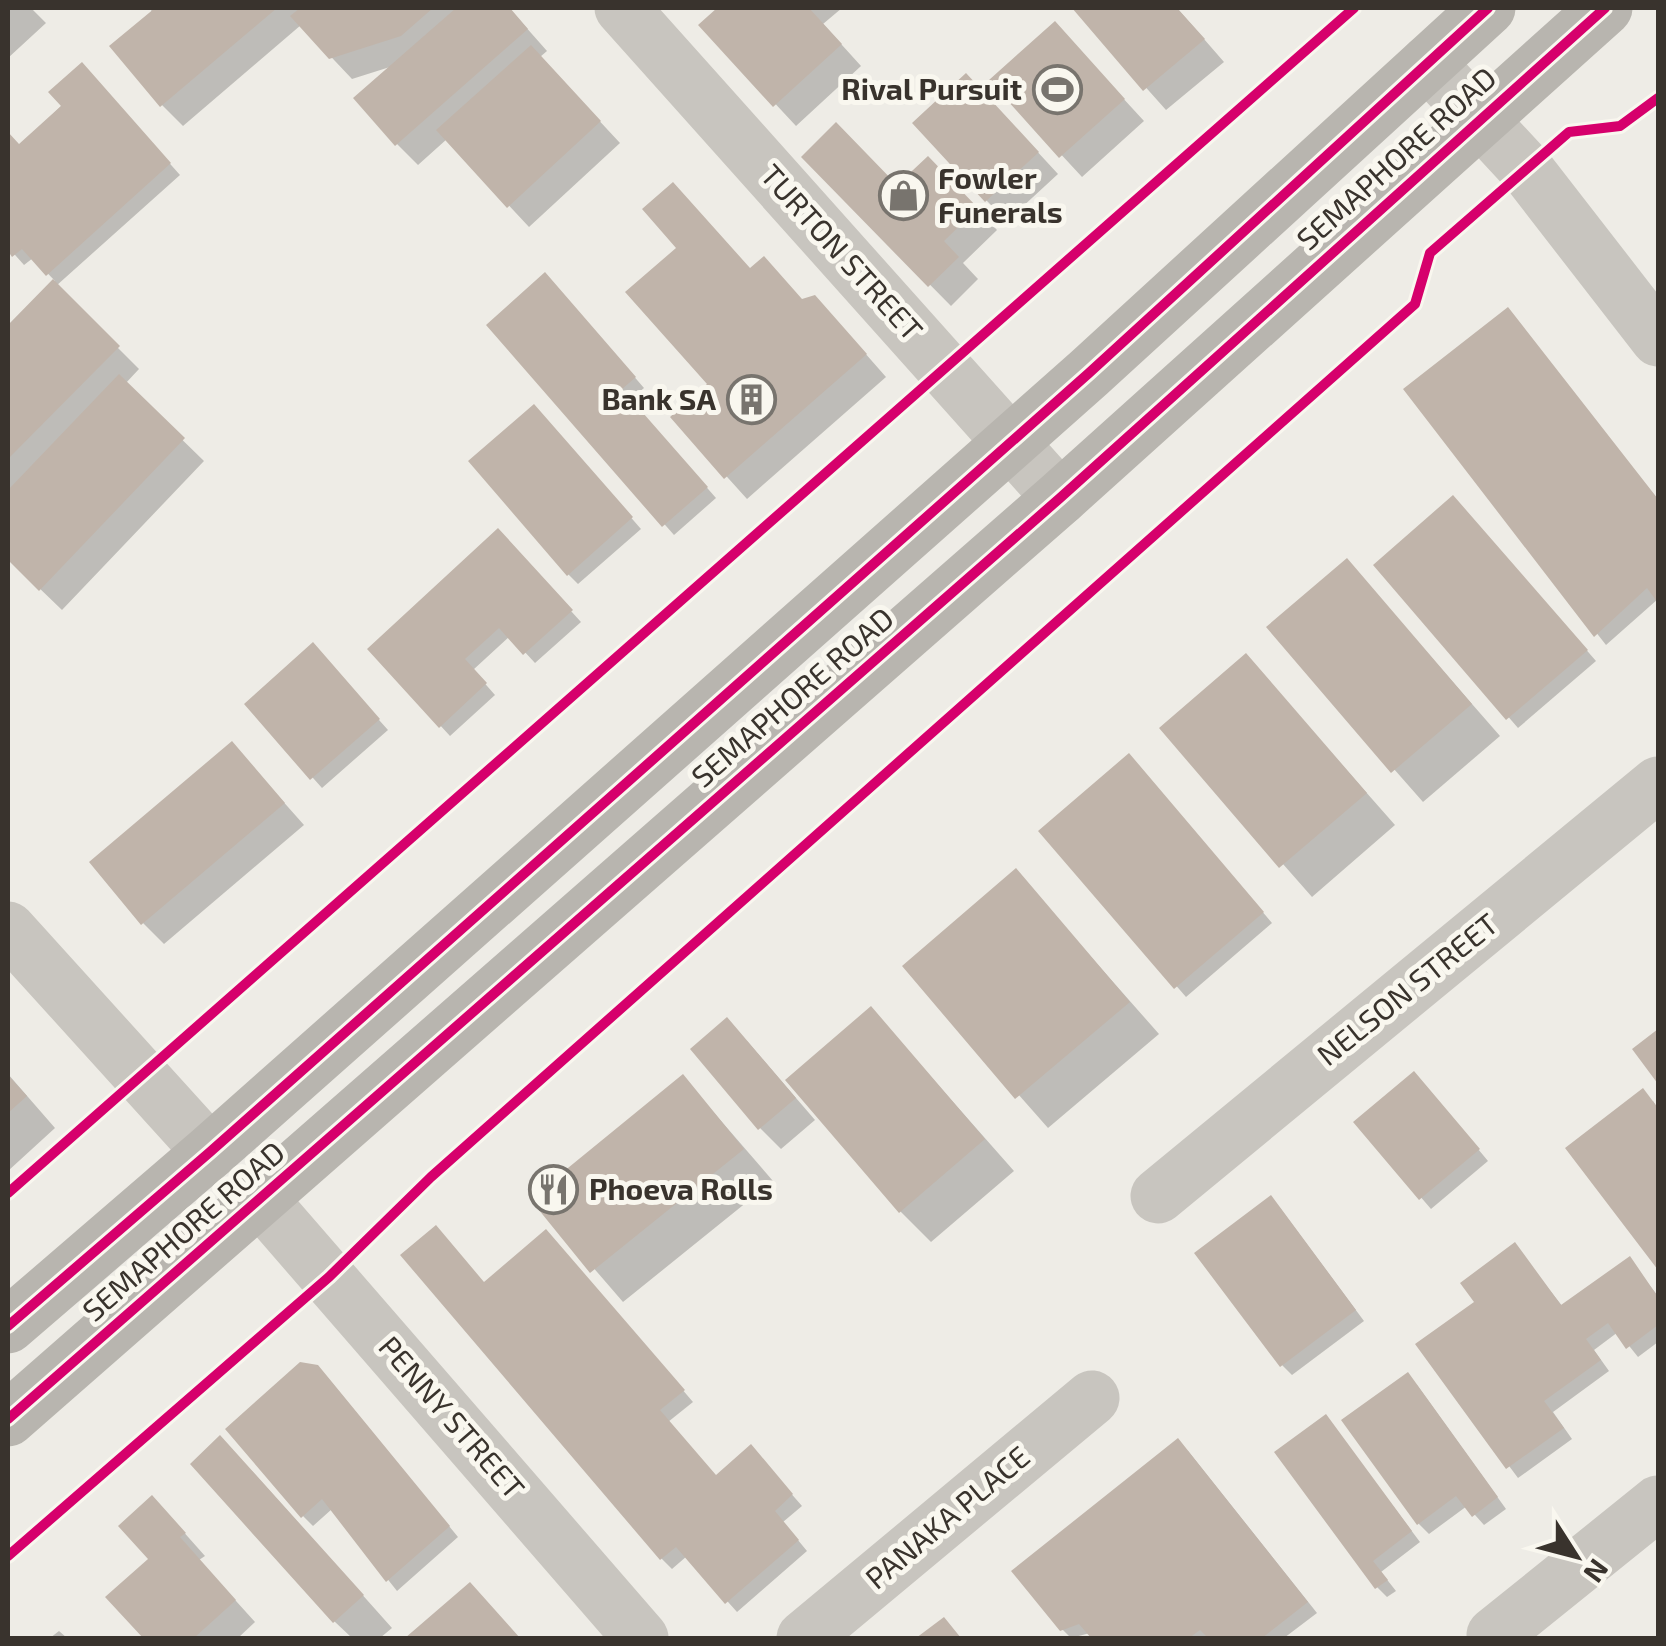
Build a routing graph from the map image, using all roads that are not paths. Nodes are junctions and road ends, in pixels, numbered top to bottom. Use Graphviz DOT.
graph roads {
  1 [pos="622,8"];
  2 [pos="1488,8"];
  3 [pos="1605,8"];
  4 [pos="1428,62"];
  5 [pos="1478,118"];
  6 [pos="1658,339"];
  7 [pos="1010,442"];
  8 [pos="1060,498"];
  9 [pos="656,752"];
  10 [pos="1658,784"];
  11 [pos="706,806"];
  12 [pos="8,929"];
  13 [pos="210,1152"];
  14 [pos="1158,1196"];
  15 [pos="260,1199"];
  16 [pos="8,1326"];
  17 [pos="1092,1398"];
  18 [pos="8,1419"];
  19 [pos="1658,1503"];
  20 [pos="1494,1636"];
  21 [pos="642,1638"];
  22 [pos="804,1638"];
  1 -- 7 [label="street, TURTON STREET"];
  2 -- 4 [label="main road, SEMAPHORE ROAD"];
  3 -- 5 [label="main road, SEMAPHORE ROAD"];
  4 -- 5 [label="street"];
  4 -- 7 [label="main road, SEMAPHORE ROAD"];
  5 -- 6 [label="street"];
  5 -- 8 [label="main road, SEMAPHORE ROAD"];
  7 -- 8 [label="street, TURTON STREET"];
  7 -- 9 [label="main road, SEMAPHORE ROAD"];
  8 -- 11 [label="main road, SEMAPHORE ROAD"];
  9 -- 11 [label="main road"];
  9 -- 13 [label="main road, SEMAPHORE ROAD"];
  10 -- 14 [label="street, NELSON STREET"];
  11 -- 15 [label="main road, SEMAPHORE ROAD"];
  12 -- 13 [label="street"];
  13 -- 15 [label="main road"];
  13 -- 16 [label="main road, SEMAPHORE ROAD"];
  15 -- 18 [label="main road, SEMAPHORE ROAD"];
  15 -- 21 [label="street, PENNY STREET"];
  17 -- 22 [label="street, PANAKA PLACE"];
  19 -- 20 [label="street"];
}
